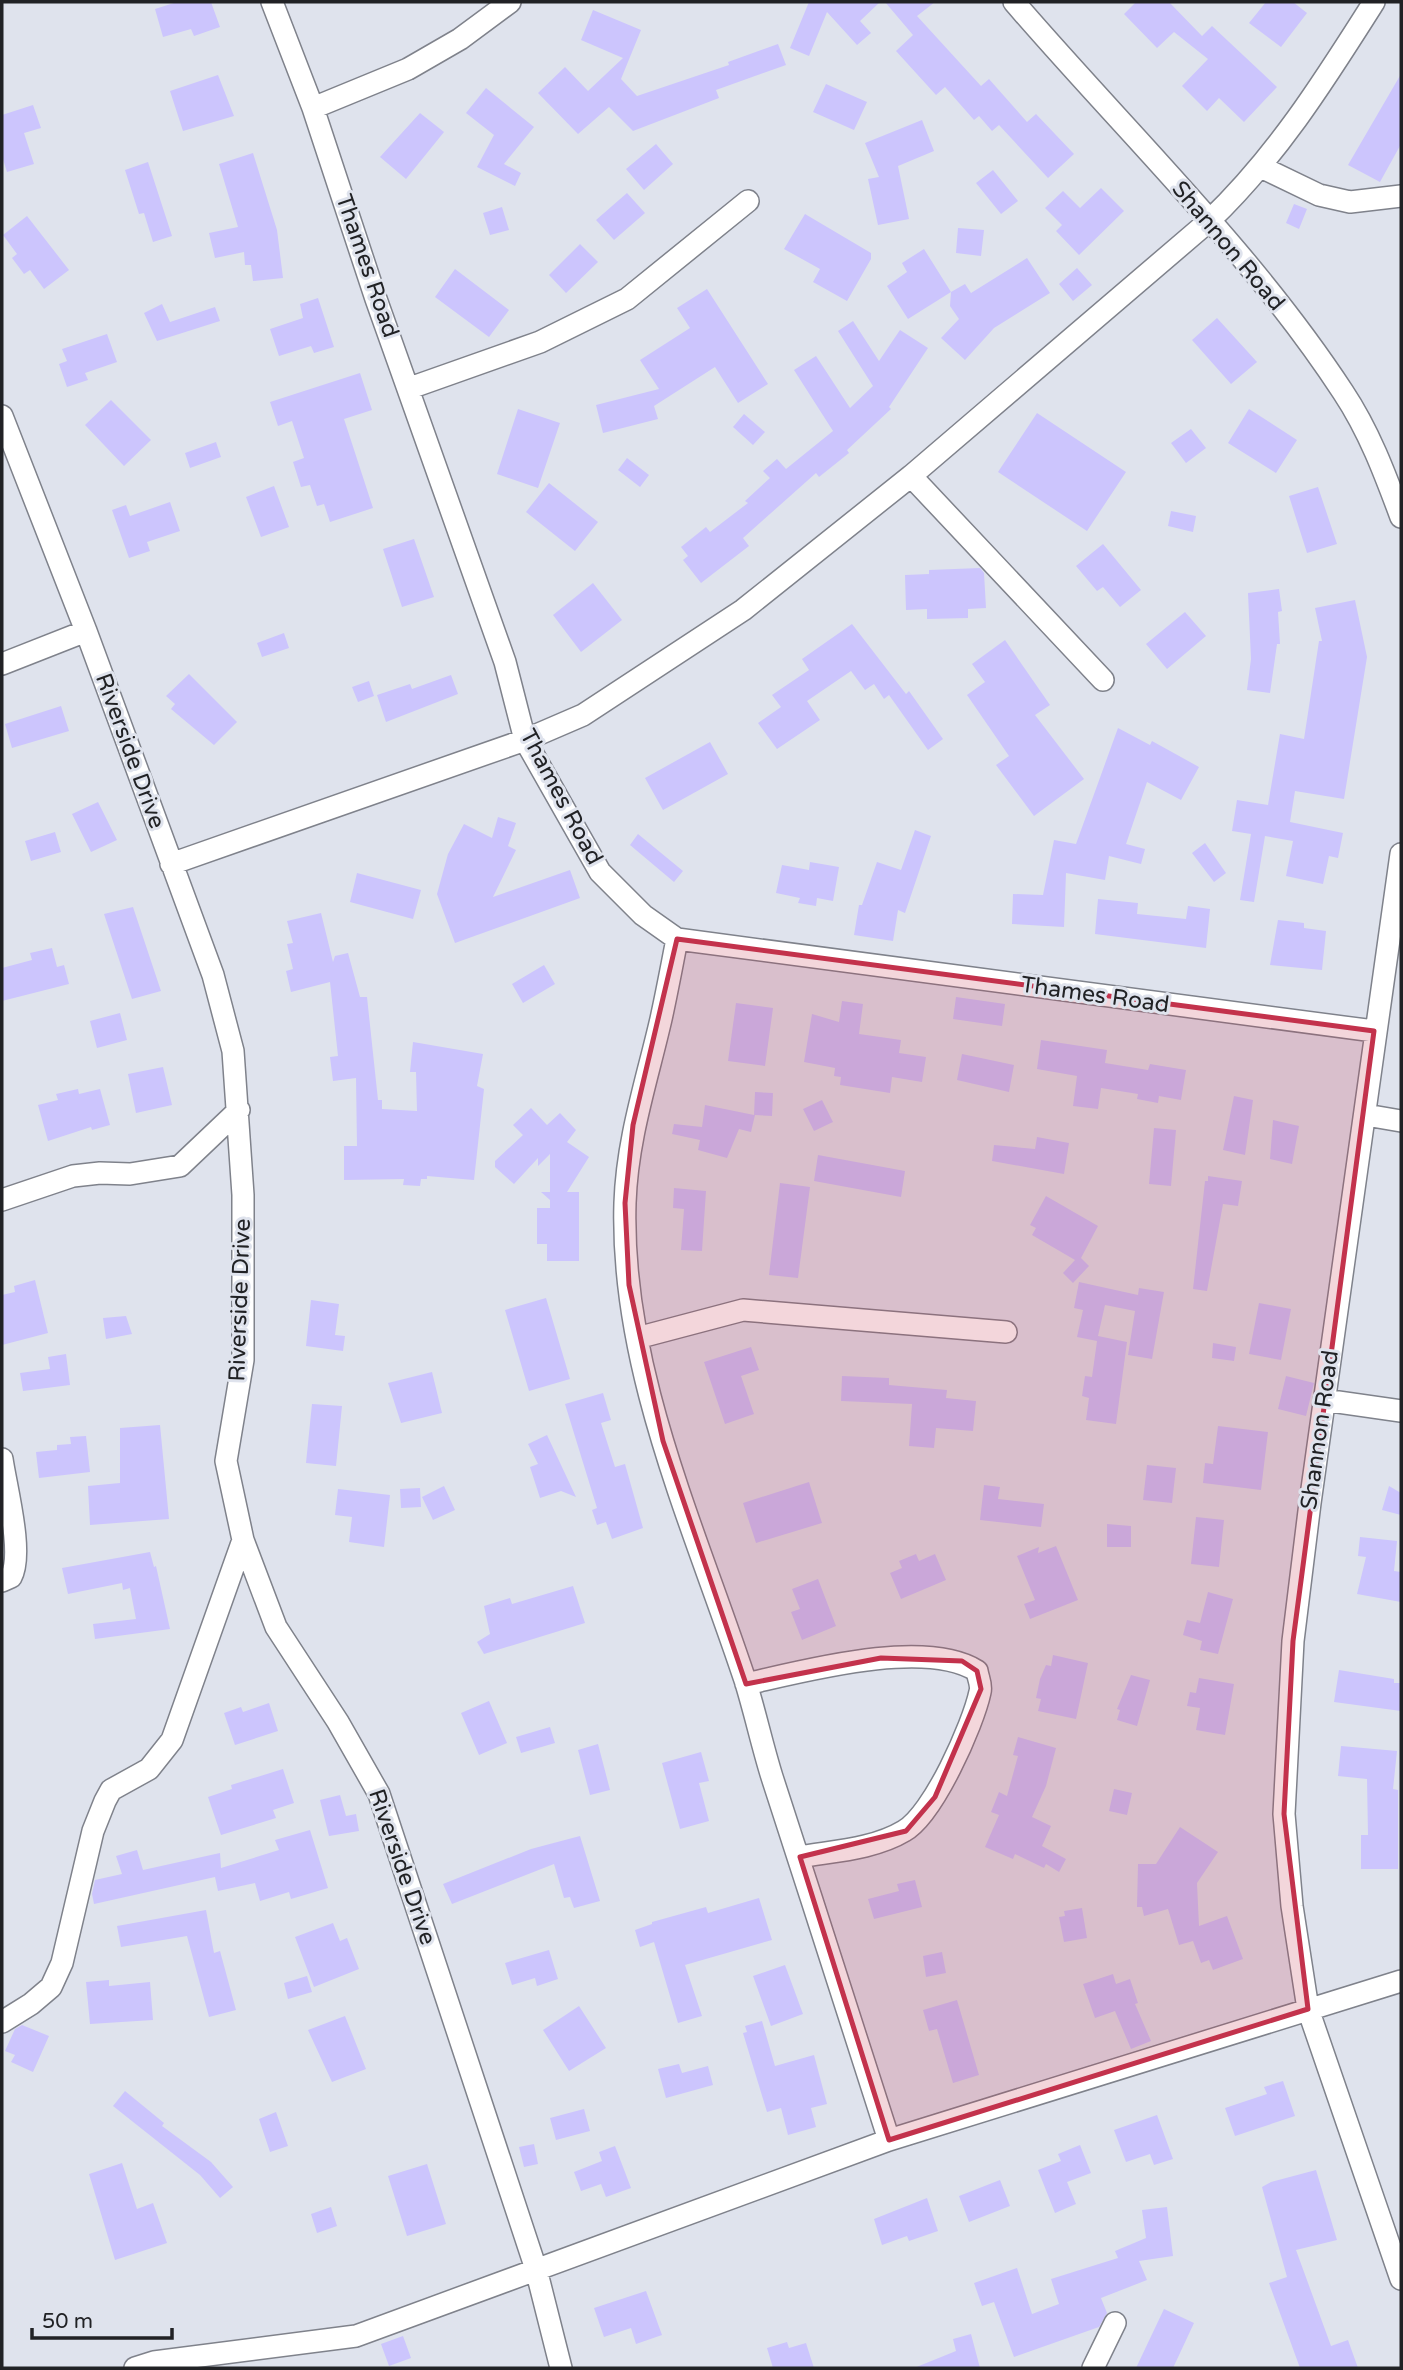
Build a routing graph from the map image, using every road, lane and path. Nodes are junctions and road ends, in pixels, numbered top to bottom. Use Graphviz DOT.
graph roads {
  1 [pos="272,2"];
  2 [pos="510,2"];
  3 [pos="1014,2"];
  4 [pos="1374,2"];
  5 [pos="313,108"];
  6 [pos="1261,167"];
  7 [pos="1401,196"];
  8 [pos="748,201"];
  9 [pos="1209,221"];
  10 [pos="410,388"];
  11 [pos="2,416"];
  12 [pos="911,476"];
  13 [pos="1401,517"];
  14 [pos="86,631"];
  15 [pos="2,664"];
  16 [pos="1103,680"];
  17 [pos="525,740"];
  18 [pos="1401,854"];
  19 [pos="171,864"];
  20 [pos="677,939"];
  21 [pos="1393,955"];
  22 [pos="1374,1031"];
  23 [pos="239,1110"];
  24 [pos="1366,1115"];
  25 [pos="1401,1121"];
  26 [pos="2,1200"];
  27 [pos="1006,1332"];
  28 [pos="638,1338"];
  29 [pos="1324,1400"];
  30 [pos="1401,1411"];
  31 [pos="2,1459"];
  32 [pos="243,1540"];
  33 [pos="2,1581"];
  34 [pos="746,1684"];
  35 [pos="800,1857"];
  36 [pos="1401,1981"];
  37 [pos="1308,2009"];
  38 [pos="2,2022"];
  39 [pos="889,2140"];
  40 [pos="536,2269"];
  41 [pos="1401,2279"];
  42 [pos="1115,2323"];
  43 [pos="135,2368"];
  44 [pos="561,2368"];
  45 [pos="1093,2368"];
  1 -- 5 [label="street, Thames Road"];
  2 -- 5 [label="street"];
  3 -- 9 [label="street, Shannon Road"];
  4 -- 6 [label="street"];
  5 -- 10 [label="street, Thames Road"];
  6 -- 7 [label="street"];
  6 -- 9 [label="street"];
  8 -- 10 [label="street"];
  9 -- 12 [label="street"];
  9 -- 13 [label="street, Shannon Road"];
  10 -- 17 [label="street, Thames Road"];
  11 -- 14 [label="street, Riverside Drive"];
  12 -- 16 [label="street"];
  12 -- 17 [label="street"];
  14 -- 15 [label="street"];
  14 -- 19 [label="street, Riverside Drive"];
  17 -- 19 [label="street"];
  17 -- 20 [label="street, Thames Road"];
  18 -- 21 [label="street, Shannon Road"];
  19 -- 23 [label="street, Riverside Drive"];
  20 -- 22 [label="street, Thames Road"];
  20 -- 28 [label="street"];
  21 -- 22 [label="street, Shannon Road"];
  22 -- 24 [label="street, Shannon Road"];
  23 -- 26 [label="street"];
  23 -- 32 [label="street, Riverside Drive"];
  24 -- 25 [label="street"];
  24 -- 29 [label="street, Shannon Road"];
  27 -- 28 [label="street"];
  28 -- 34 [label="street"];
  29 -- 30 [label="street"];
  29 -- 37 [label="street, Shannon Road"];
  31 -- 33 [label="street"];
  32 -- 38 [label="street"];
  32 -- 40 [label="street, Riverside Drive"];
  34 -- 35 [label="street"];
  34 -- 35 [label="street"];
  35 -- 39 [label="street"];
  36 -- 37 [label="street"];
  37 -- 39 [label="street"];
  37 -- 41 [label="street, Shannon Road"];
  39 -- 40 [label="street"];
  40 -- 43 [label="street"];
  40 -- 44 [label="street, Riverside Drive"];
  42 -- 45 [label="street"];
}
